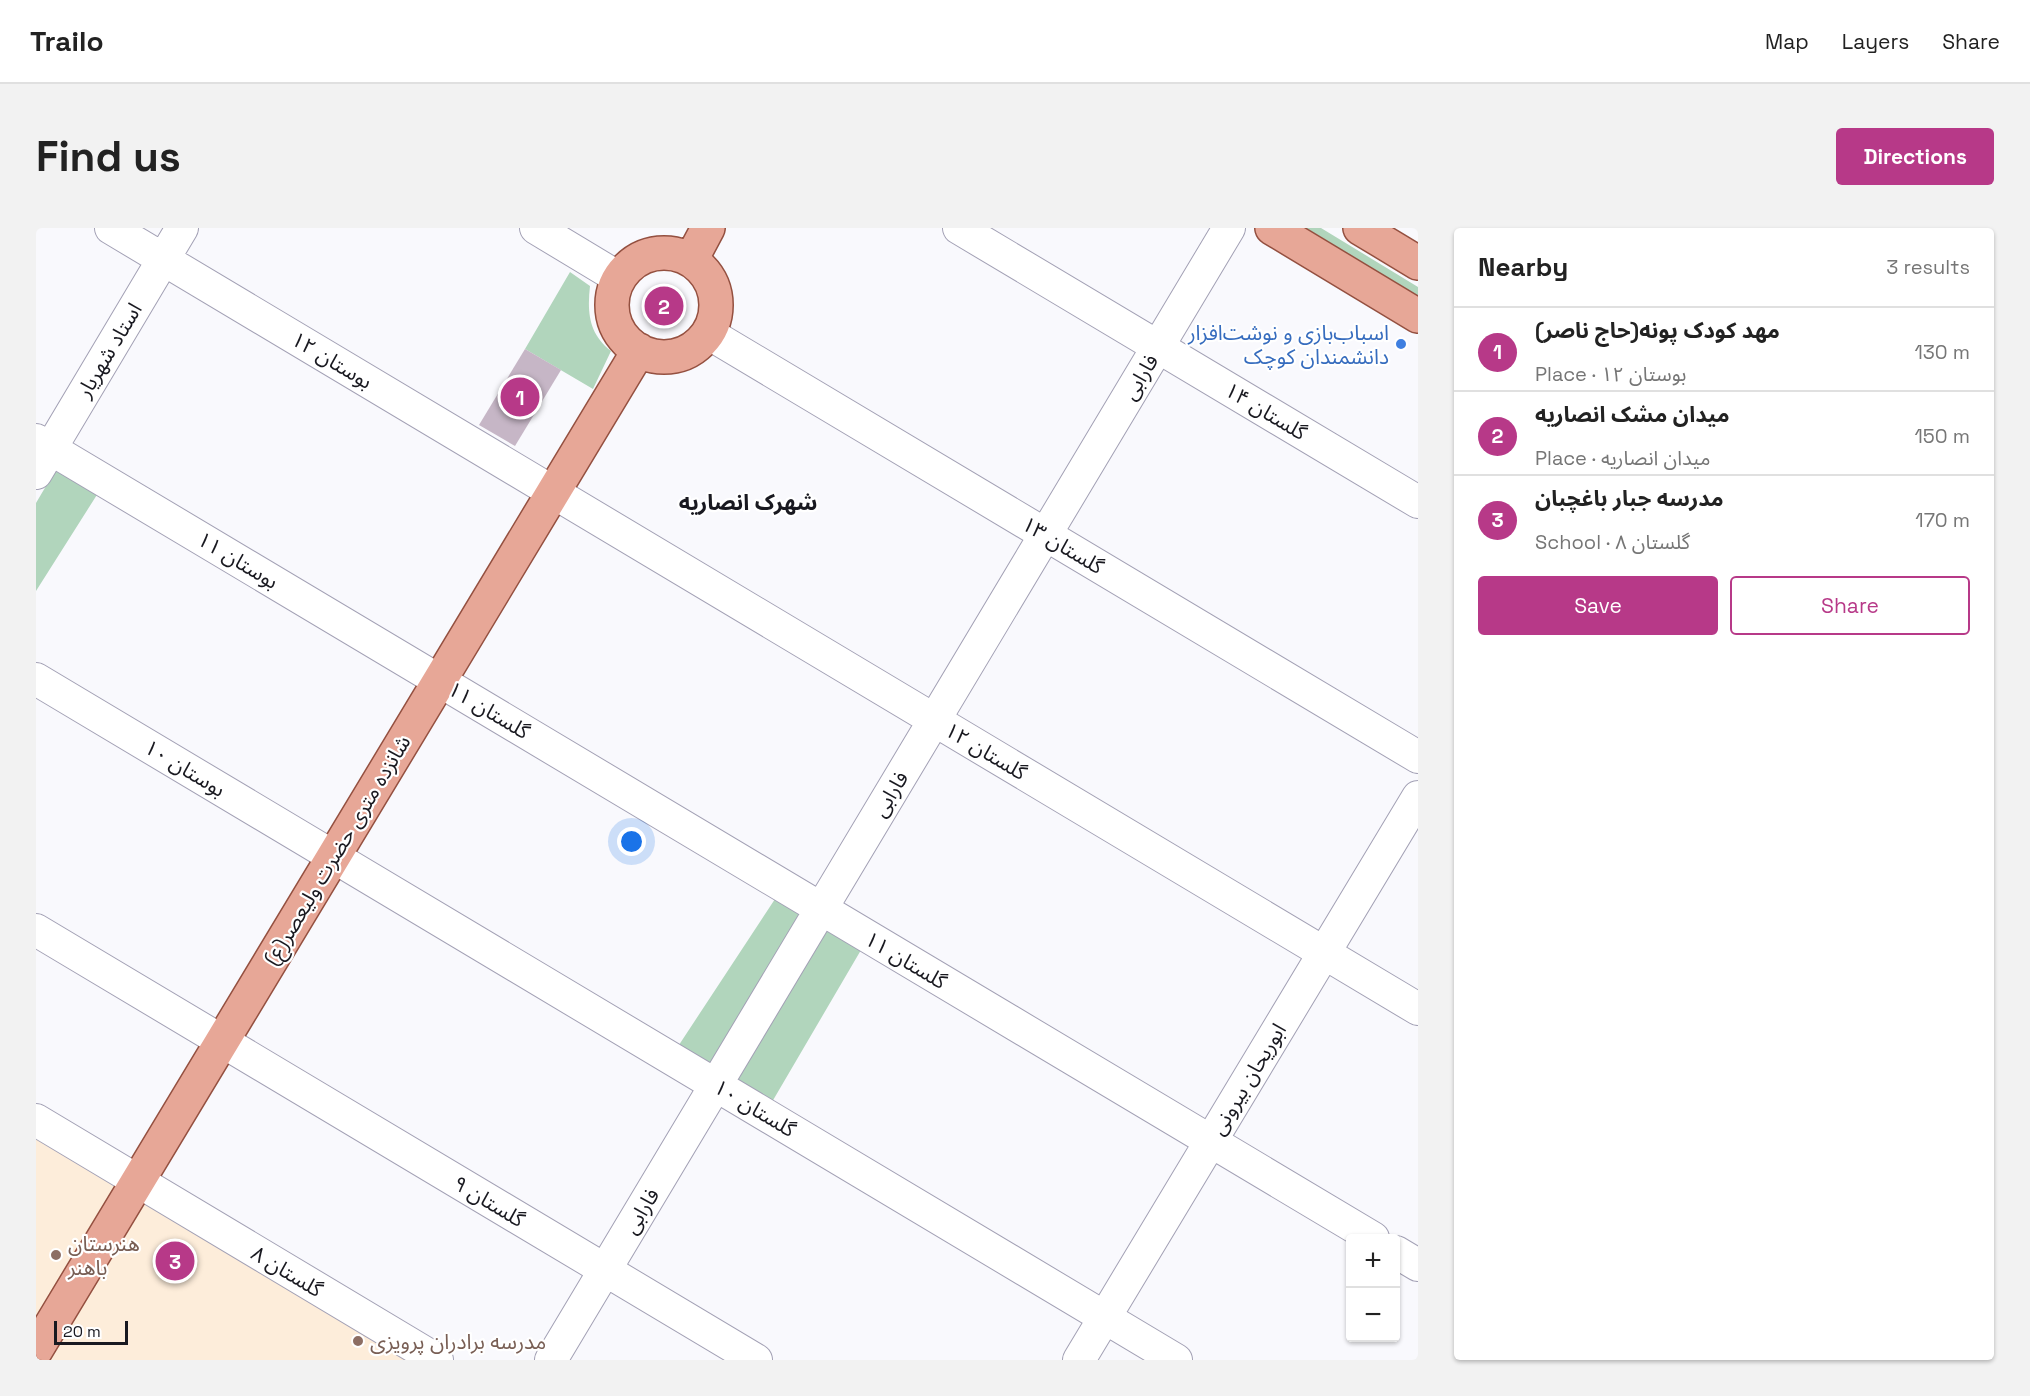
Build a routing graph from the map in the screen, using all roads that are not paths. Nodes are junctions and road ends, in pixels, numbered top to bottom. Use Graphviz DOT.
graph roads {
  1 [pos="111,228"];
  2 [pos="182,228"];
  3 [pos="536,228"];
  4 [pos="708,228"];
  5 [pos="959,228"];
  6 [pos="1229,228"];
  7 [pos="1272,228"];
  8 [pos="1360,228"];
  9 [pos="163,260"];
  10 [pos="691,260"];
  11 [pos="1418,263"];
  12 [pos="619,278"];
  13 [pos="1418,316"];
  14 [pos="708,333"];
  15 [pos="1158,347"];
  16 [pos="639,350"];
  17 [pos="41,454"];
  18 [pos="553,492"];
  19 [pos="1418,502"];
  20 [pos="1046,535"];
  21 [pos="36,679"];
  22 [pos="440,681"];
  23 [pos="934,720"];
  24 [pos="1418,757"];
  25 [pos="1418,797"];
  26 [pos="333,857"];
  27 [pos="821,909"];
  28 [pos="36,930"];
  29 [pos="1324,953"];
  30 [pos="1418,1009"];
  31 [pos="222,1042"];
  32 [pos="716,1085"];
  33 [pos="36,1120"];
  34 [pos="1210,1142"];
  35 [pos="138,1181"];
  36 [pos="1365,1234"];
  37 [pos="1400,1255"];
  38 [pos="1418,1265"];
  39 [pos="605,1270"];
  40 [pos="1104,1317"];
  41 [pos="36,1350"];
  42 [pos="437,1360"];
  43 [pos="551,1360"];
  44 [pos="756,1360"];
  45 [pos="1079,1360"];
  46 [pos="1176,1360"];
  1 -- 9 [label="street, بوستان ۱۲"];
  2 -- 9 [label="street, استاد شهریار"];
  3 -- 12 [label="street"];
  4 -- 10 [label="main road"];
  5 -- 15 [label="street, گلستان ۱۴"];
  6 -- 15 [label="street, فارابی"];
  7 -- 13 [label="main road"];
  8 -- 11 [label="main road"];
  9 -- 17 [label="street, استاد شهریار"];
  9 -- 18 [label="street, بوستان ۱۲"];
  10 -- 12 [label="main road"];
  10 -- 14 [label="main road"];
  12 -- 16 [label="main road"];
  14 -- 16 [label="main road"];
  14 -- 20 [label="street, گلستان ۱۳"];
  15 -- 19 [label="street, گلستان ۱۴"];
  15 -- 20 [label="street, فارابی"];
  16 -- 18 [label="main road, شانزده متری حضرت ولیعصر(ع)"];
  17 -- 22 [label="street, بوستان ۱۱"];
  18 -- 22 [label="main road, شانزده متری حضرت ولیعصر(ع)"];
  18 -- 23 [label="street, گلستان ۱۲"];
  20 -- 23 [label="street, فارابی"];
  20 -- 24 [label="street, گلستان ۱۳"];
  21 -- 26 [label="street, بوستان ۱۰"];
  22 -- 26 [label="main road, شانزده متری حضرت ولیعصر(ع)"];
  22 -- 27 [label="street, گلستان ۱۱"];
  23 -- 27 [label="street, فارابی"];
  23 -- 29 [label="street, گلستان ۱۲"];
  25 -- 29 [label="street, ابوریحان بیرونی"];
  26 -- 31 [label="main road, شانزده متری حضرت ولیعصر(ع)"];
  26 -- 32 [label="street, گلستان ۱۰"];
  27 -- 32 [label="street, فارابی"];
  27 -- 34 [label="street, گلستان ۱۱"];
  28 -- 31 [label="street, گلستان ۹"];
  29 -- 30 [label="street, گلستان ۱۲"];
  29 -- 34 [label="street, ابوریحان بیرونی"];
  31 -- 35 [label="main road, شانزده متری حضرت ولیعصر(ع)"];
  31 -- 39 [label="street, گلستان ۹"];
  32 -- 39 [label="street, فارابی"];
  32 -- 40 [label="street, گلستان ۱۰"];
  33 -- 35 [label="street, گلستان ۸"];
  34 -- 36 [label="street, گلستان ۱۱"];
  34 -- 40 [label="street, ابوریحان بیرونی"];
  35 -- 41 [label="main road, شانزده متری حضرت ولیعصر(ع)"];
  35 -- 42 [label="street, گلستان ۸"];
  37 -- 38 [label="street"];
  39 -- 43 [label="street, فارابی"];
  39 -- 44 [label="street, گلستان ۹"];
  40 -- 45 [label="street, ابوریحان بیرونی"];
  40 -- 46 [label="street, گلستان ۱۰"];
}
